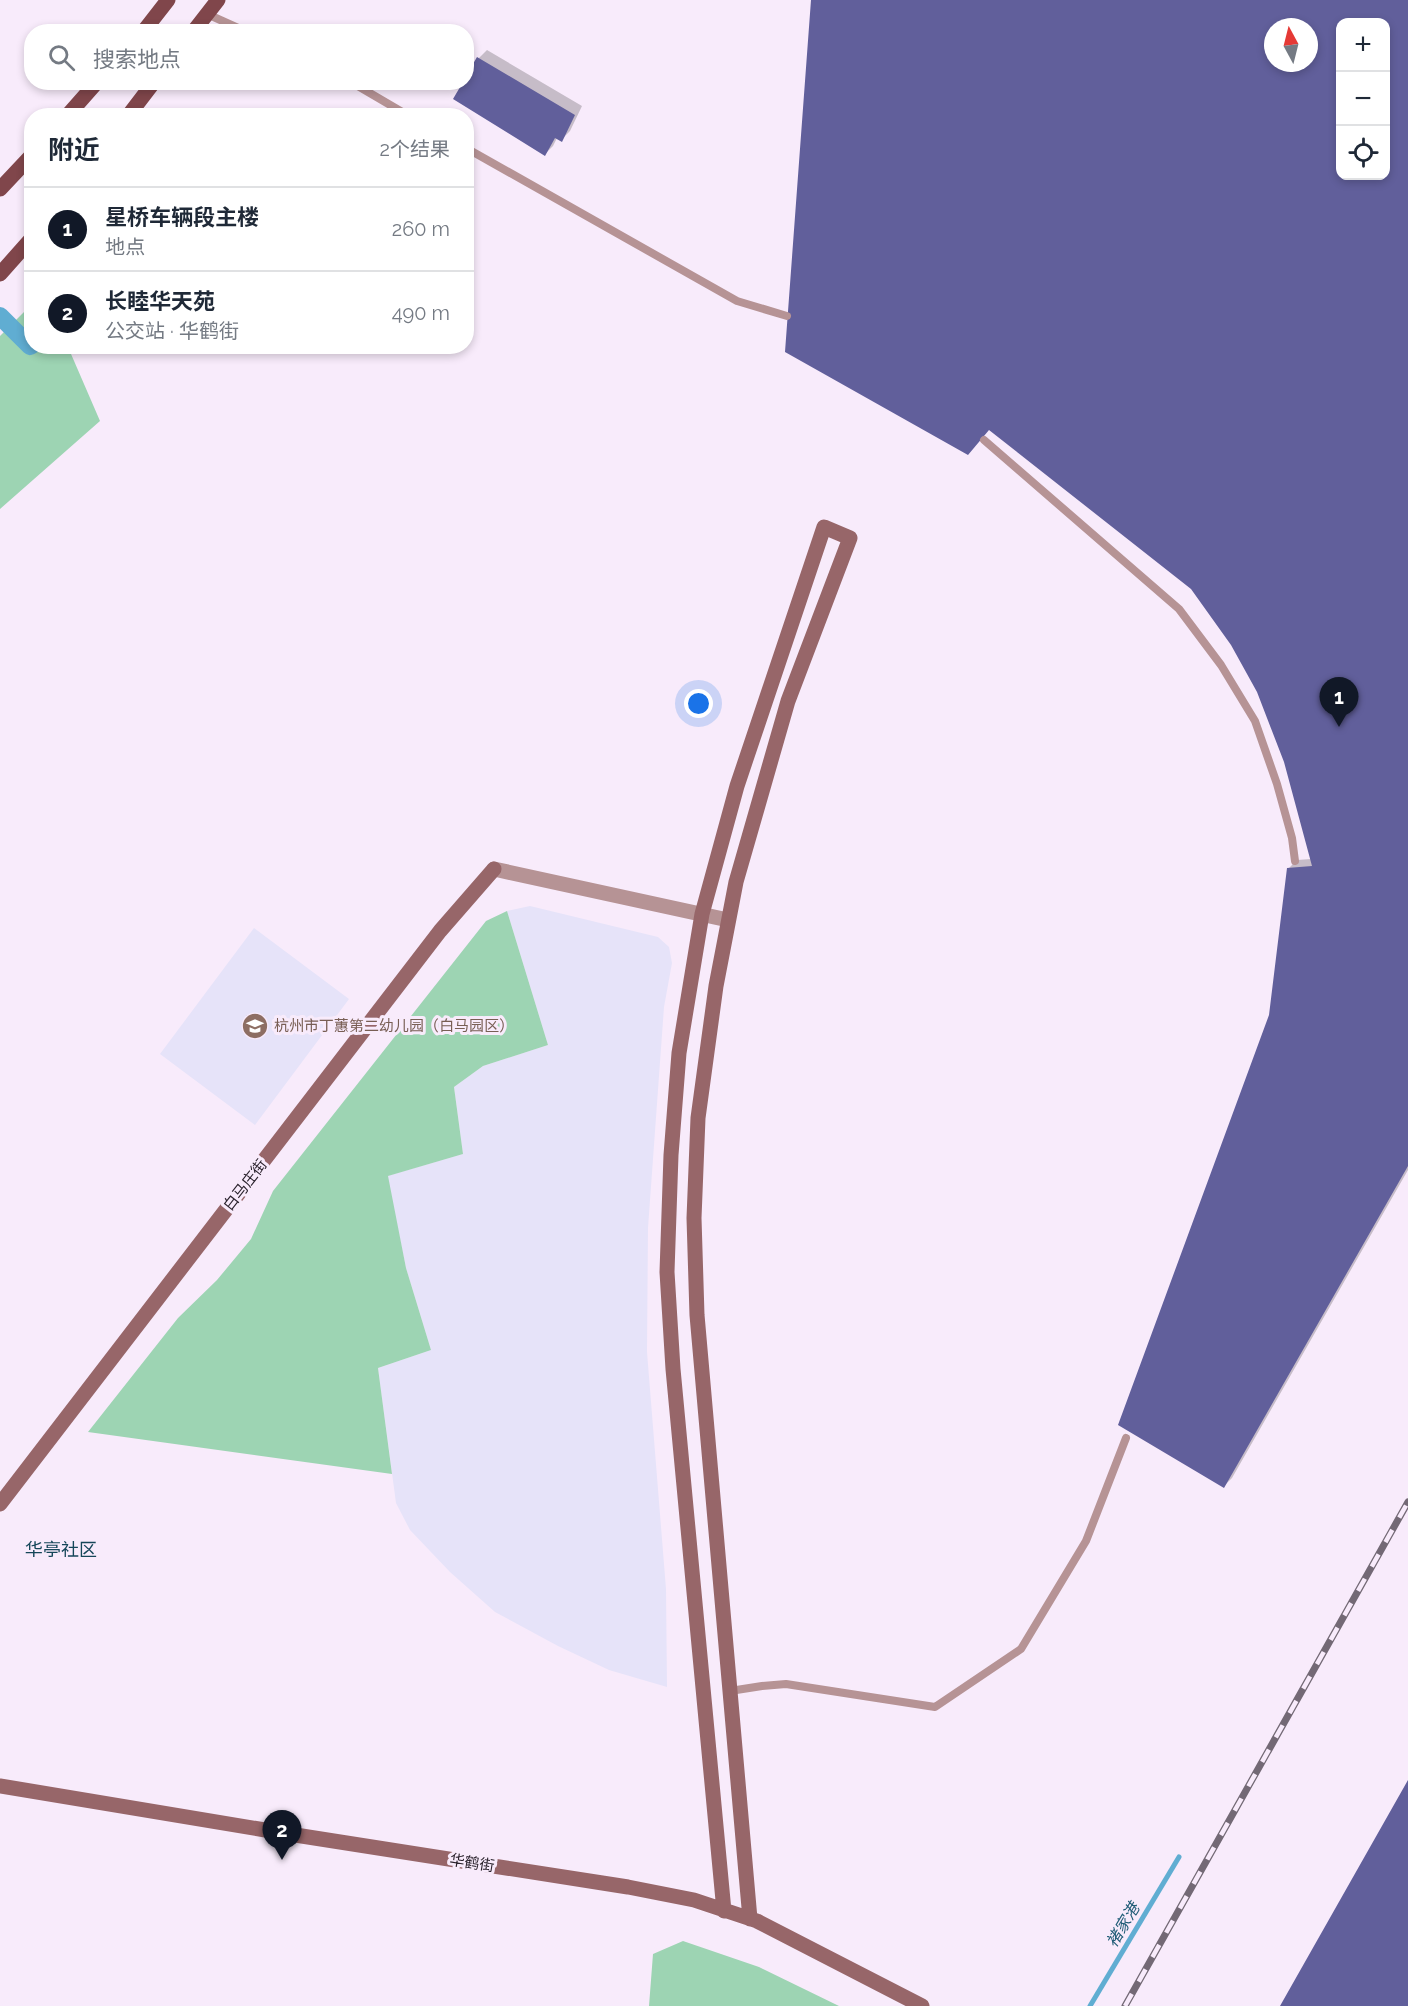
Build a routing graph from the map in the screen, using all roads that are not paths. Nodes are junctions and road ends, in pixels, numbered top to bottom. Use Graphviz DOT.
graph roads {
  1 [pos="168,0"];
  2 [pos="218,0"];
  3 [pos="207,14"];
  4 [pos="149,24"];
  5 [pos="199,24"];
  6 [pos="229,24"];
  7 [pos="90,90"];
  8 [pos="148,90"];
  9 [pos="365,90"];
  10 [pos="74,108"];
  11 [pos="135,108"];
  12 [pos="395,108"];
  13 [pos="474,153"];
  14 [pos="24,164"];
  15 [pos="0,189"];
  16 [pos="24,247"];
  17 [pos="2,272"];
  18 [pos="787,316"];
  19 [pos="984,440"];
  20 [pos="1294,861"];
  21 [pos="702,914"];
  22 [pos="728,920"];
  23 [pos="1126,1438"];
  24 [pos="0,1504"];
  25 [pos="729,1692"];
  26 [pos="0,1785"];
  27 [pos="724,1911"];
  28 [pos="750,1919"];
  29 [pos="922,2006"];
  1 -- 4 [label="main road"];
  2 -- 3 [label="main road"];
  3 -- 5 [label="main road"];
  3 -- 6 [label="lane"];
  7 -- 10 [label="main road"];
  8 -- 11 [label="main road"];
  9 -- 12 [label="lane"];
  13 -- 18 [label="lane"];
  14 -- 15 [label="main road"];
  16 -- 17 [label="main road"];
  19 -- 20 [label="lane"];
  21 -- 22 [label="street"];
  21 -- 22 [label="street"];
  21 -- 24 [label="street, 白马庄街"];
  21 -- 27 [label="street"];
  22 -- 25 [label="street"];
  23 -- 25 [label="lane"];
  25 -- 28 [label="street"];
  26 -- 27 [label="street, 华鹤街"];
  27 -- 28 [label="street, 华鹤街"];
  28 -- 29 [label="street, 华鹤街"];
}
